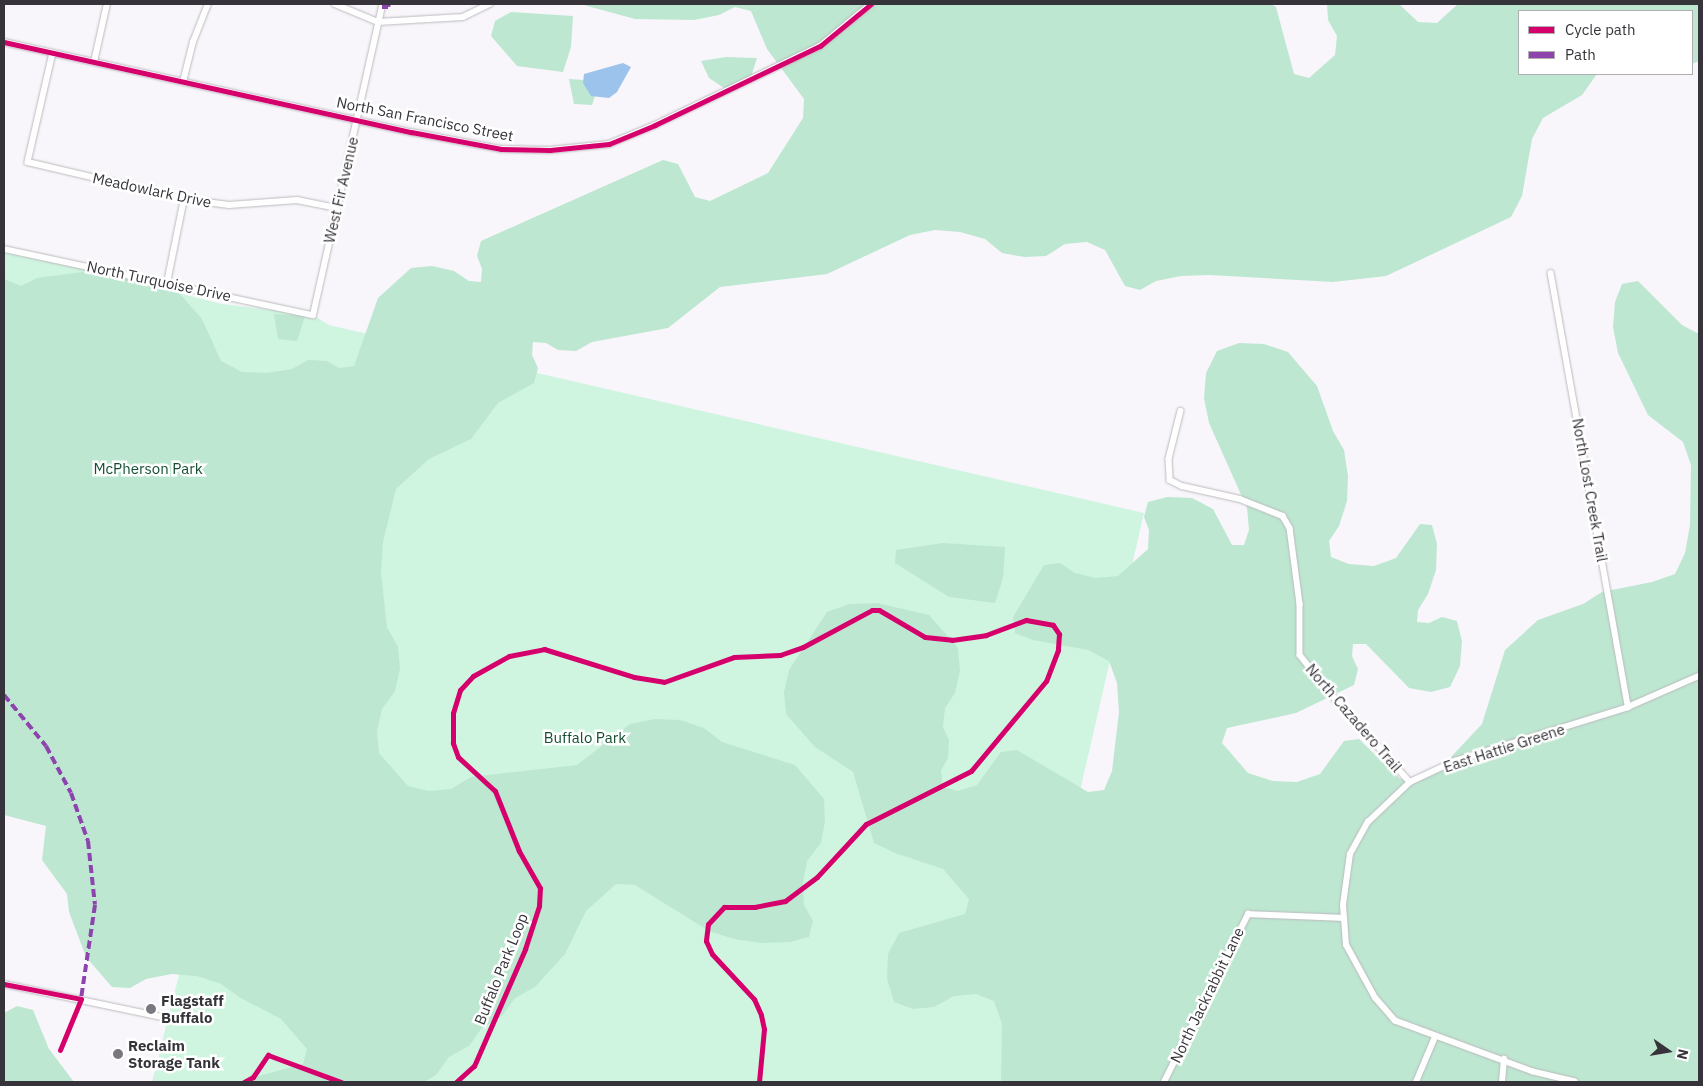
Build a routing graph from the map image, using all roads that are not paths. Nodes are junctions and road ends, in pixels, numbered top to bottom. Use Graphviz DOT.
graph roads {
  1 [pos="107,4"];
  2 [pos="208,4"];
  3 [pos="335,4"];
  4 [pos="490,4"];
  5 [pos="871,4"];
  6 [pos="382,8"];
  7 [pos="378,22"];
  8 [pos="4,42"];
  9 [pos="53,53"];
  10 [pos="94,62"];
  11 [pos="183,82"];
  12 [pos="357,120"];
  13 [pos="184,199"];
  14 [pos="337,208"];
  15 [pos="4,249"];
  16 [pos="1551,273"];
  17 [pos="167,283"];
  18 [pos="313,314"];
  19 [pos="1181,411"];
  20 [pos="1699,676"];
  21 [pos="1628,707"];
  22 [pos="1410,782"];
  23 [pos="1343,918"];
  24 [pos="4,984"];
  25 [pos="167,1018"];
  26 [pos="1435,1037"];
  27 [pos="1504,1059"];
  28 [pos="1164,1082"];
  29 [pos="1416,1082"];
  30 [pos="1502,1082"];
  31 [pos="1576,1082"];
  1 -- 10 [label="street"];
  2 -- 11 [label="street"];
  3 -- 7 [label="street"];
  4 -- 7 [label="street"];
  5 -- 12 [label="street, North San Francisco Street"];
  6 -- 7 [label="street, West Fir Avenue"];
  7 -- 12 [label="street, West Fir Avenue"];
  8 -- 9 [label="street, North San Francisco Street"];
  9 -- 10 [label="street, North San Francisco Street"];
  9 -- 13 [label="street, Meadowlark Drive"];
  10 -- 11 [label="street, North San Francisco Street"];
  11 -- 12 [label="street, North San Francisco Street"];
  12 -- 14 [label="street, West Fir Avenue"];
  13 -- 14 [label="street, Meadowlark Drive"];
  13 -- 17 [label="street"];
  14 -- 18 [label="street, West Fir Avenue"];
  15 -- 17 [label="street, North Turquoise Drive"];
  16 -- 21 [label="street, North Lost Creek Trail"];
  17 -- 18 [label="street, North Turquoise Drive"];
  19 -- 22 [label="street, North Cazadero Trail"];
  20 -- 21 [label="street, East Hattie Greene"];
  21 -- 22 [label="street, East Hattie Greene"];
  22 -- 23 [label="street, East Hattie Greene"];
  23 -- 26 [label="street, East Hattie Greene"];
  23 -- 28 [label="street, North Jackrabbit Lane"];
  24 -- 25 [label="street"];
  26 -- 27 [label="street, East Hattie Greene"];
  26 -- 29 [label="street"];
  27 -- 30 [label="street"];
  27 -- 31 [label="street, East Hattie Greene"];
}
